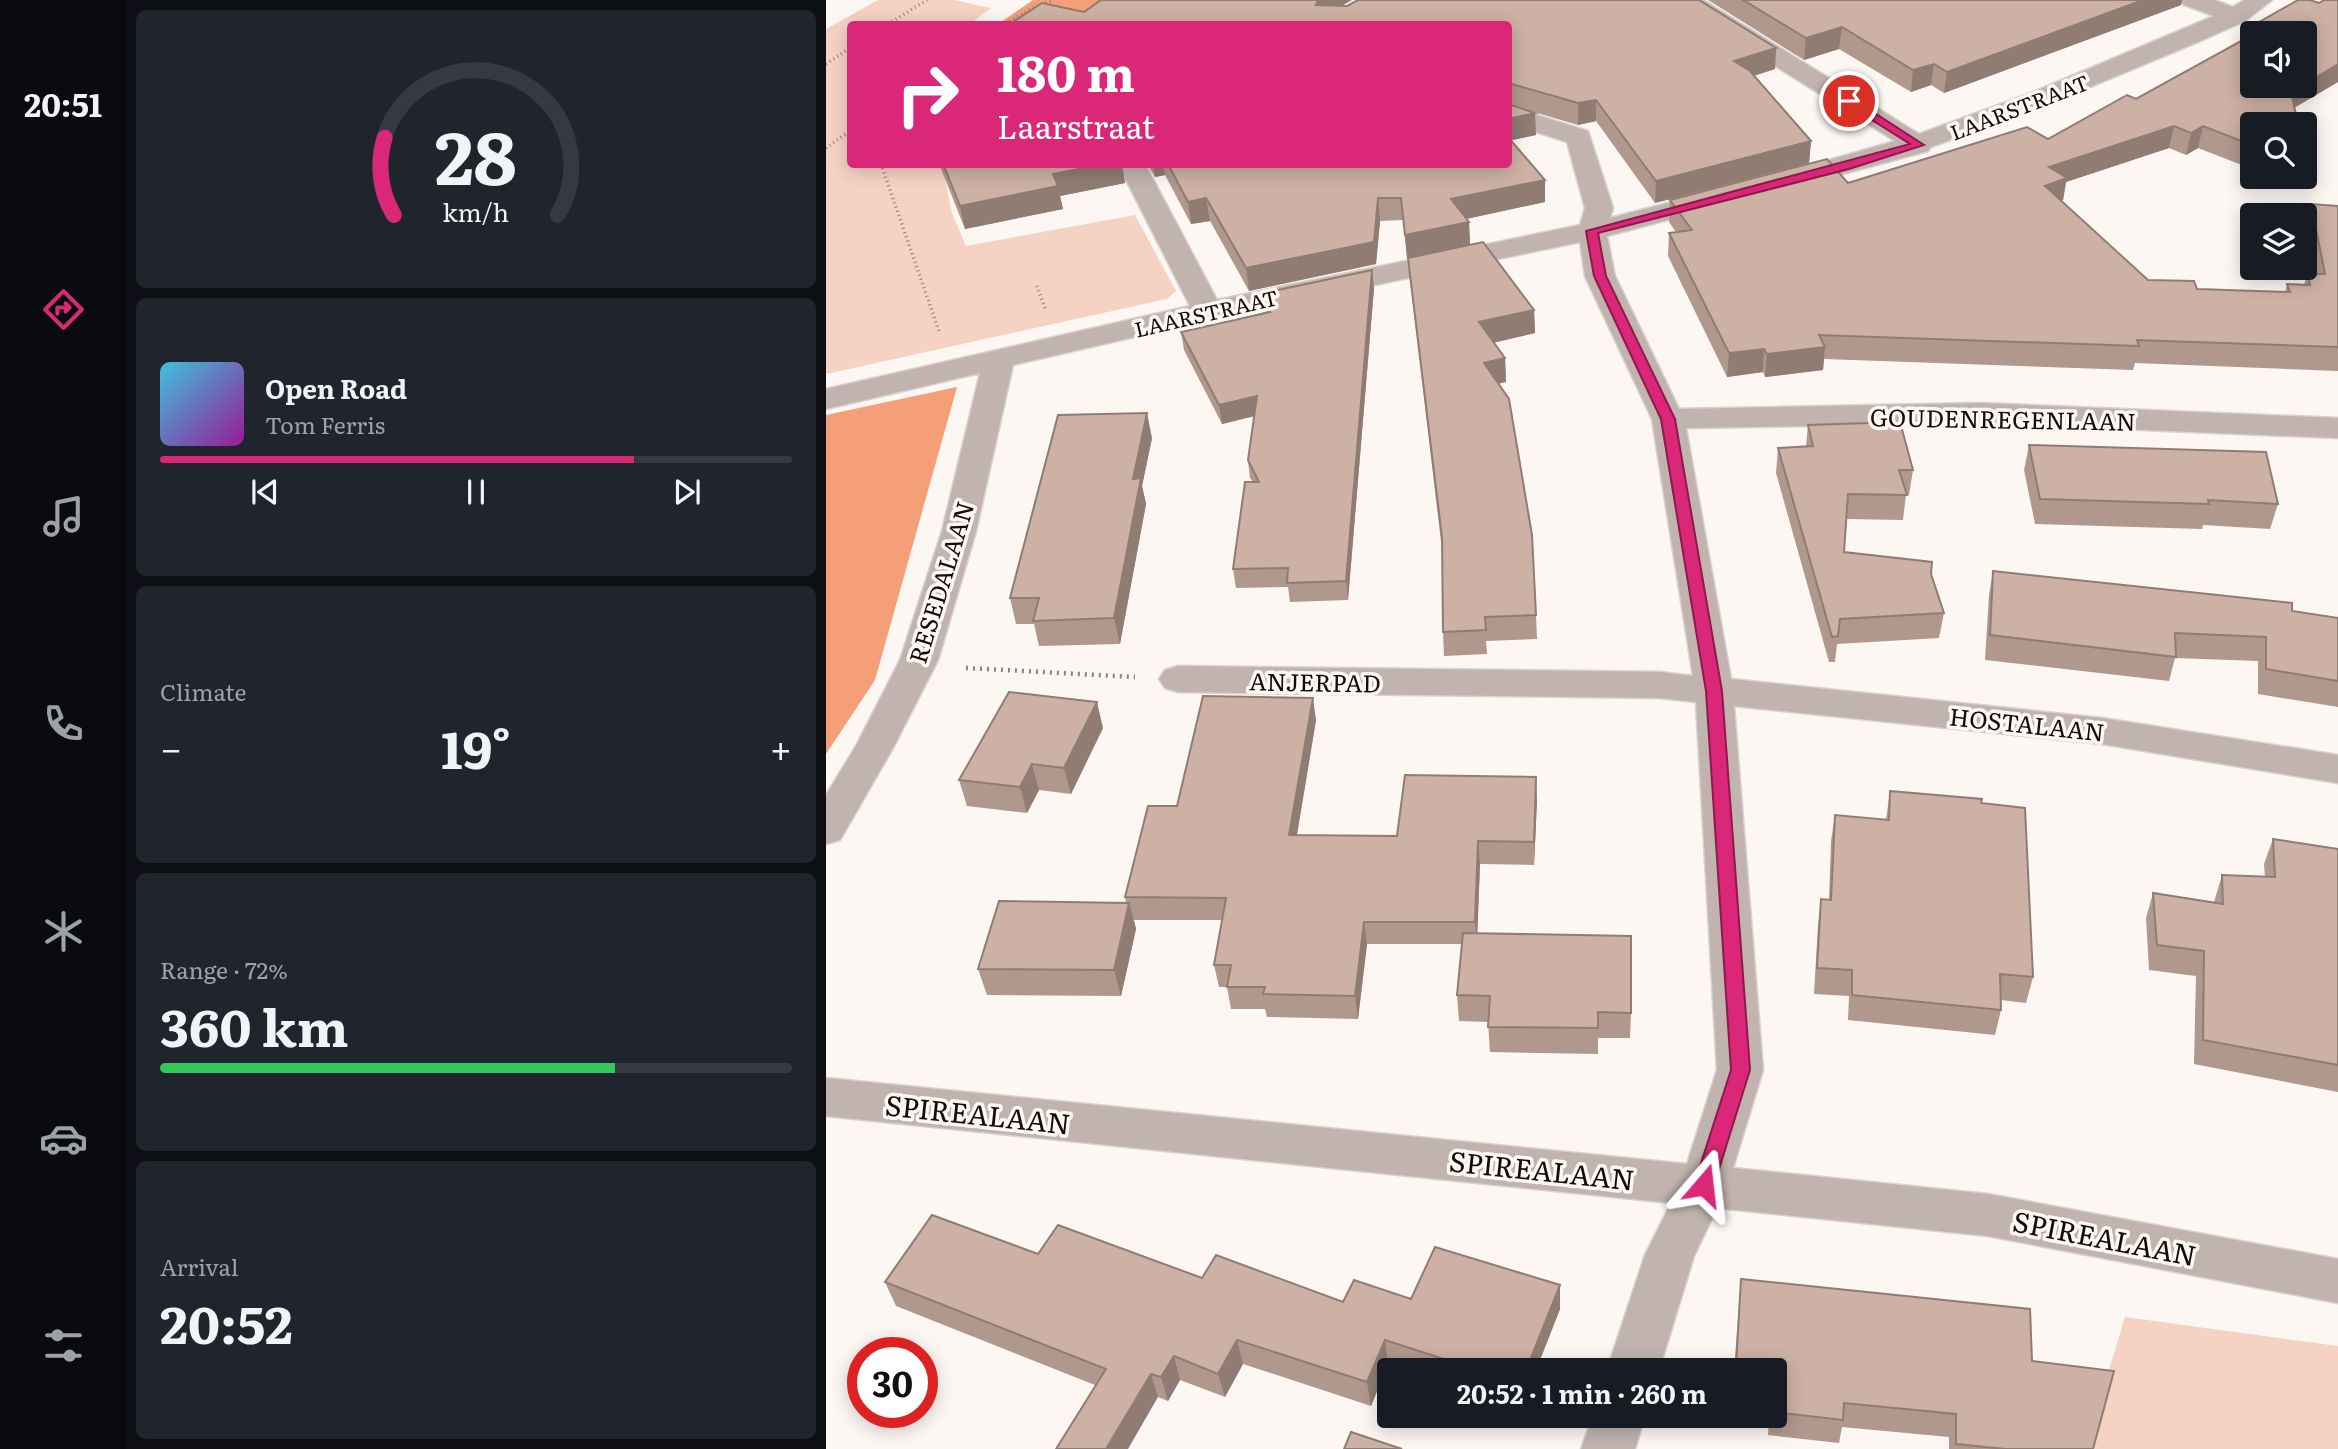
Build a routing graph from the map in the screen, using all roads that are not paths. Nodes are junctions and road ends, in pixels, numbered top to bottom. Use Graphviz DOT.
graph roads {
  1 [pos="1686,0"];
  2 [pos="2192,0"];
  3 [pos="2260,0"];
  4 [pos="2236,16"];
  5 [pos="1512,115"];
  6 [pos="1919,145"];
  7 [pos="1133,168"];
  8 [pos="1765,187"];
  9 [pos="1738,193"];
  10 [pos="1591,231"];
  11 [pos="1208,310"];
  12 [pos="999,360"];
  13 [pos="826,399"];
  14 [pos="1668,419"];
  15 [pos="2338,428"];
  16 [pos="1178,679"];
  17 [pos="1714,691"];
  18 [pos="2338,769"];
  19 [pos="826,828"];
  20 [pos="826,1097"];
  21 [pos="1704,1185"];
  22 [pos="2338,1281"];
  23 [pos="1637,1358"];
  24 [pos="1615,1428"];
  25 [pos="1608,1449"];
  1 -- 6 [label="street"];
  2 -- 4 [label="street"];
  3 -- 4 [label="street, LAARSTRAAT"];
  4 -- 6 [label="street, LAARSTRAAT"];
  5 -- 10 [label="street"];
  6 -- 8 [label="street, LAARSTRAAT"];
  7 -- 11 [label="street"];
  9 -- 10 [label="street, LAARSTRAAT"];
  10 -- 11 [label="street, LAARSTRAAT"];
  10 -- 14 [label="street"];
  11 -- 12 [label="street, LAARSTRAAT"];
  12 -- 13 [label="street, LAARSTRAAT"];
  12 -- 19 [label="street, RESEDALAAN"];
  14 -- 15 [label="street, GOUDENREGENLAAN"];
  14 -- 17 [label="street"];
  16 -- 17 [label="street, ANJERPAD"];
  17 -- 18 [label="street, HOSTALAAN"];
  17 -- 21 [label="street"];
  20 -- 21 [label="street, SPIREALAAN"];
  21 -- 22 [label="street, SPIREALAAN"];
  21 -- 23 [label="street"];
  24 -- 25 [label="street"];
}
